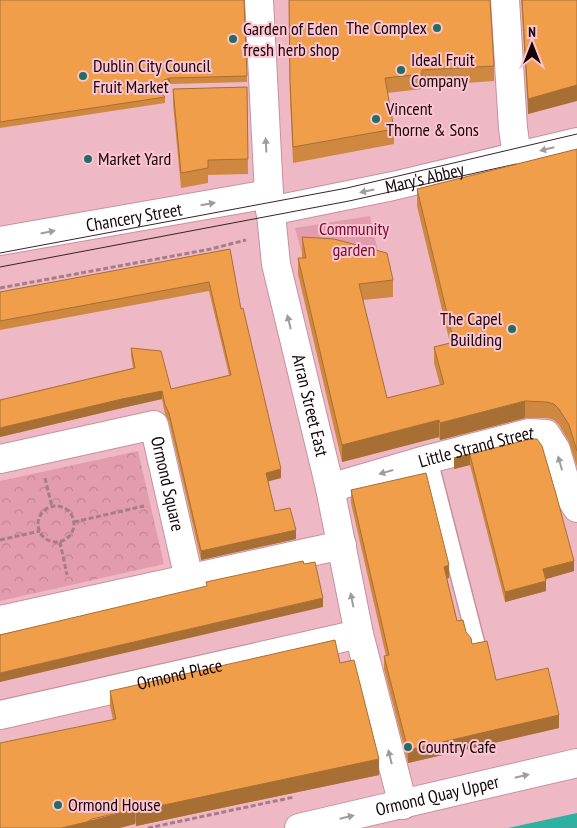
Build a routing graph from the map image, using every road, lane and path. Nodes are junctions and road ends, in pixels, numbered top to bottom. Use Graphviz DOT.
graph roads {
  1 [pos="259,0"];
  2 [pos="505,0"];
  3 [pos="577,142"];
  4 [pos="517,156"];
  5 [pos="270,202"];
  6 [pos="251,238"];
  7 [pos="0,242"];
  8 [pos="0,288"];
  9 [pos="0,459"];
  10 [pos="429,459"];
  11 [pos="330,488"];
  12 [pos="172,500"];
  13 [pos="577,508"];
  14 [pos="74,522"];
  15 [pos="40,531"];
  16 [pos="0,540"];
  17 [pos="60,542"];
  18 [pos="342,546"];
  19 [pos="189,579"];
  20 [pos="74,604"];
  21 [pos="0,620"];
  22 [pos="358,634"];
  23 [pos="476,642"];
  24 [pos="0,715"];
  25 [pos="577,764"];
  26 [pos="297,796"];
  27 [pos="403,805"];
  28 [pos="148,828"];
  29 [pos="299,828"];
  5 -- 1 [label="street, Arran Street East, one-way"];
  2 -- 4 [label="street"];
  3 -- 4 [label="street, Mary's Abbey, one-way"];
  4 -- 5 [label="street, Mary's Abbey, one-way"];
  7 -- 5 [label="street, Chancery Street, one-way"];
  11 -- 5 [label="street, Arran Street East, one-way"];
  6 -- 8 [label="path"];
  9 -- 12 [label="street, Ormond Square"];
  10 -- 11 [label="street, Little Strand Street, one-way"];
  13 -- 10 [label="street, Little Strand Street, one-way"];
  10 -- 23 [label="lane"];
  11 -- 18 [label="street, Arran Street East"];
  12 -- 14 [label="path"];
  12 -- 19 [label="street, Ormond Square"];
  14 -- 15 [label="path"];
  14 -- 17 [label="path"];
  15 -- 16 [label="path"];
  15 -- 17 [label="path"];
  17 -- 20 [label="path"];
  18 -- 19 [label="street"];
  22 -- 18 [label="street, Arran Street East, one-way"];
  19 -- 20 [label="street"];
  20 -- 21 [label="street"];
  22 -- 24 [label="street, Ormond Place"];
  27 -- 22 [label="street, Arran Street East, one-way"];
  27 -- 25 [label="street, Ormond Quay Upper, one-way"];
  26 -- 28 [label="path"];
  29 -- 27 [label="street, Ormond Quay Upper, one-way"];
}
